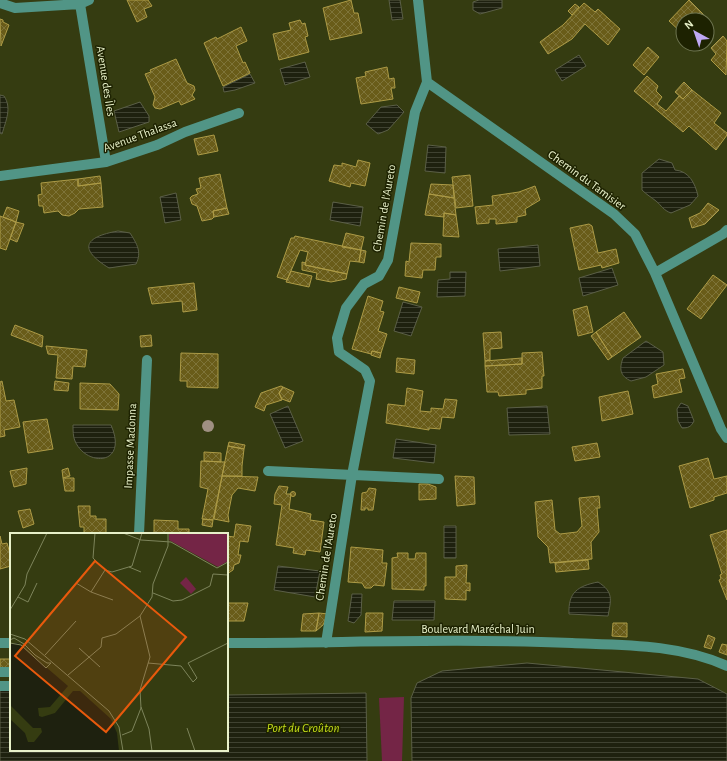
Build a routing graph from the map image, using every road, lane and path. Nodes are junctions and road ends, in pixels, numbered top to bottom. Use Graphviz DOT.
graph roads {
  1 [pos="418,0"];
  2 [pos="85,2"];
  3 [pos="0,3"];
  4 [pos="427,82"];
  5 [pos="240,113"];
  6 [pos="106,162"];
  7 [pos="0,176"];
  8 [pos="727,230"];
  9 [pos="655,273"];
  10 [pos="147,360"];
  11 [pos="727,438"];
  12 [pos="268,470"];
  13 [pos="352,475"];
  14 [pos="439,479"];
  15 [pos="139,533"];
  16 [pos="10,642"];
  17 [pos="0,643"];
  18 [pos="228,643"];
  19 [pos="326,643"];
  20 [pos="727,666"];
  1 -- 4 [label="street"];
  2 -- 3 [label="street"];
  2 -- 6 [label="street, Avenue des Îles"];
  4 -- 9 [label="street, Chemin du Tamisier"];
  4 -- 13 [label="street, Chemin de l'Aureto"];
  5 -- 6 [label="street, Avenue Thalassa"];
  6 -- 7 [label="street, Avenue Thalassa"];
  8 -- 9 [label="street"];
  9 -- 11 [label="street, Chemin du Tamisier"];
  10 -- 15 [label="street, Impasse Madonna"];
  12 -- 13 [label="street"];
  13 -- 14 [label="street"];
  13 -- 19 [label="street, Chemin de l'Aureto"];
  16 -- 17 [label="street"];
  18 -- 19 [label="street, Boulevard Maréchal Juin"];
  19 -- 20 [label="street, Boulevard Maréchal Juin"];
}
